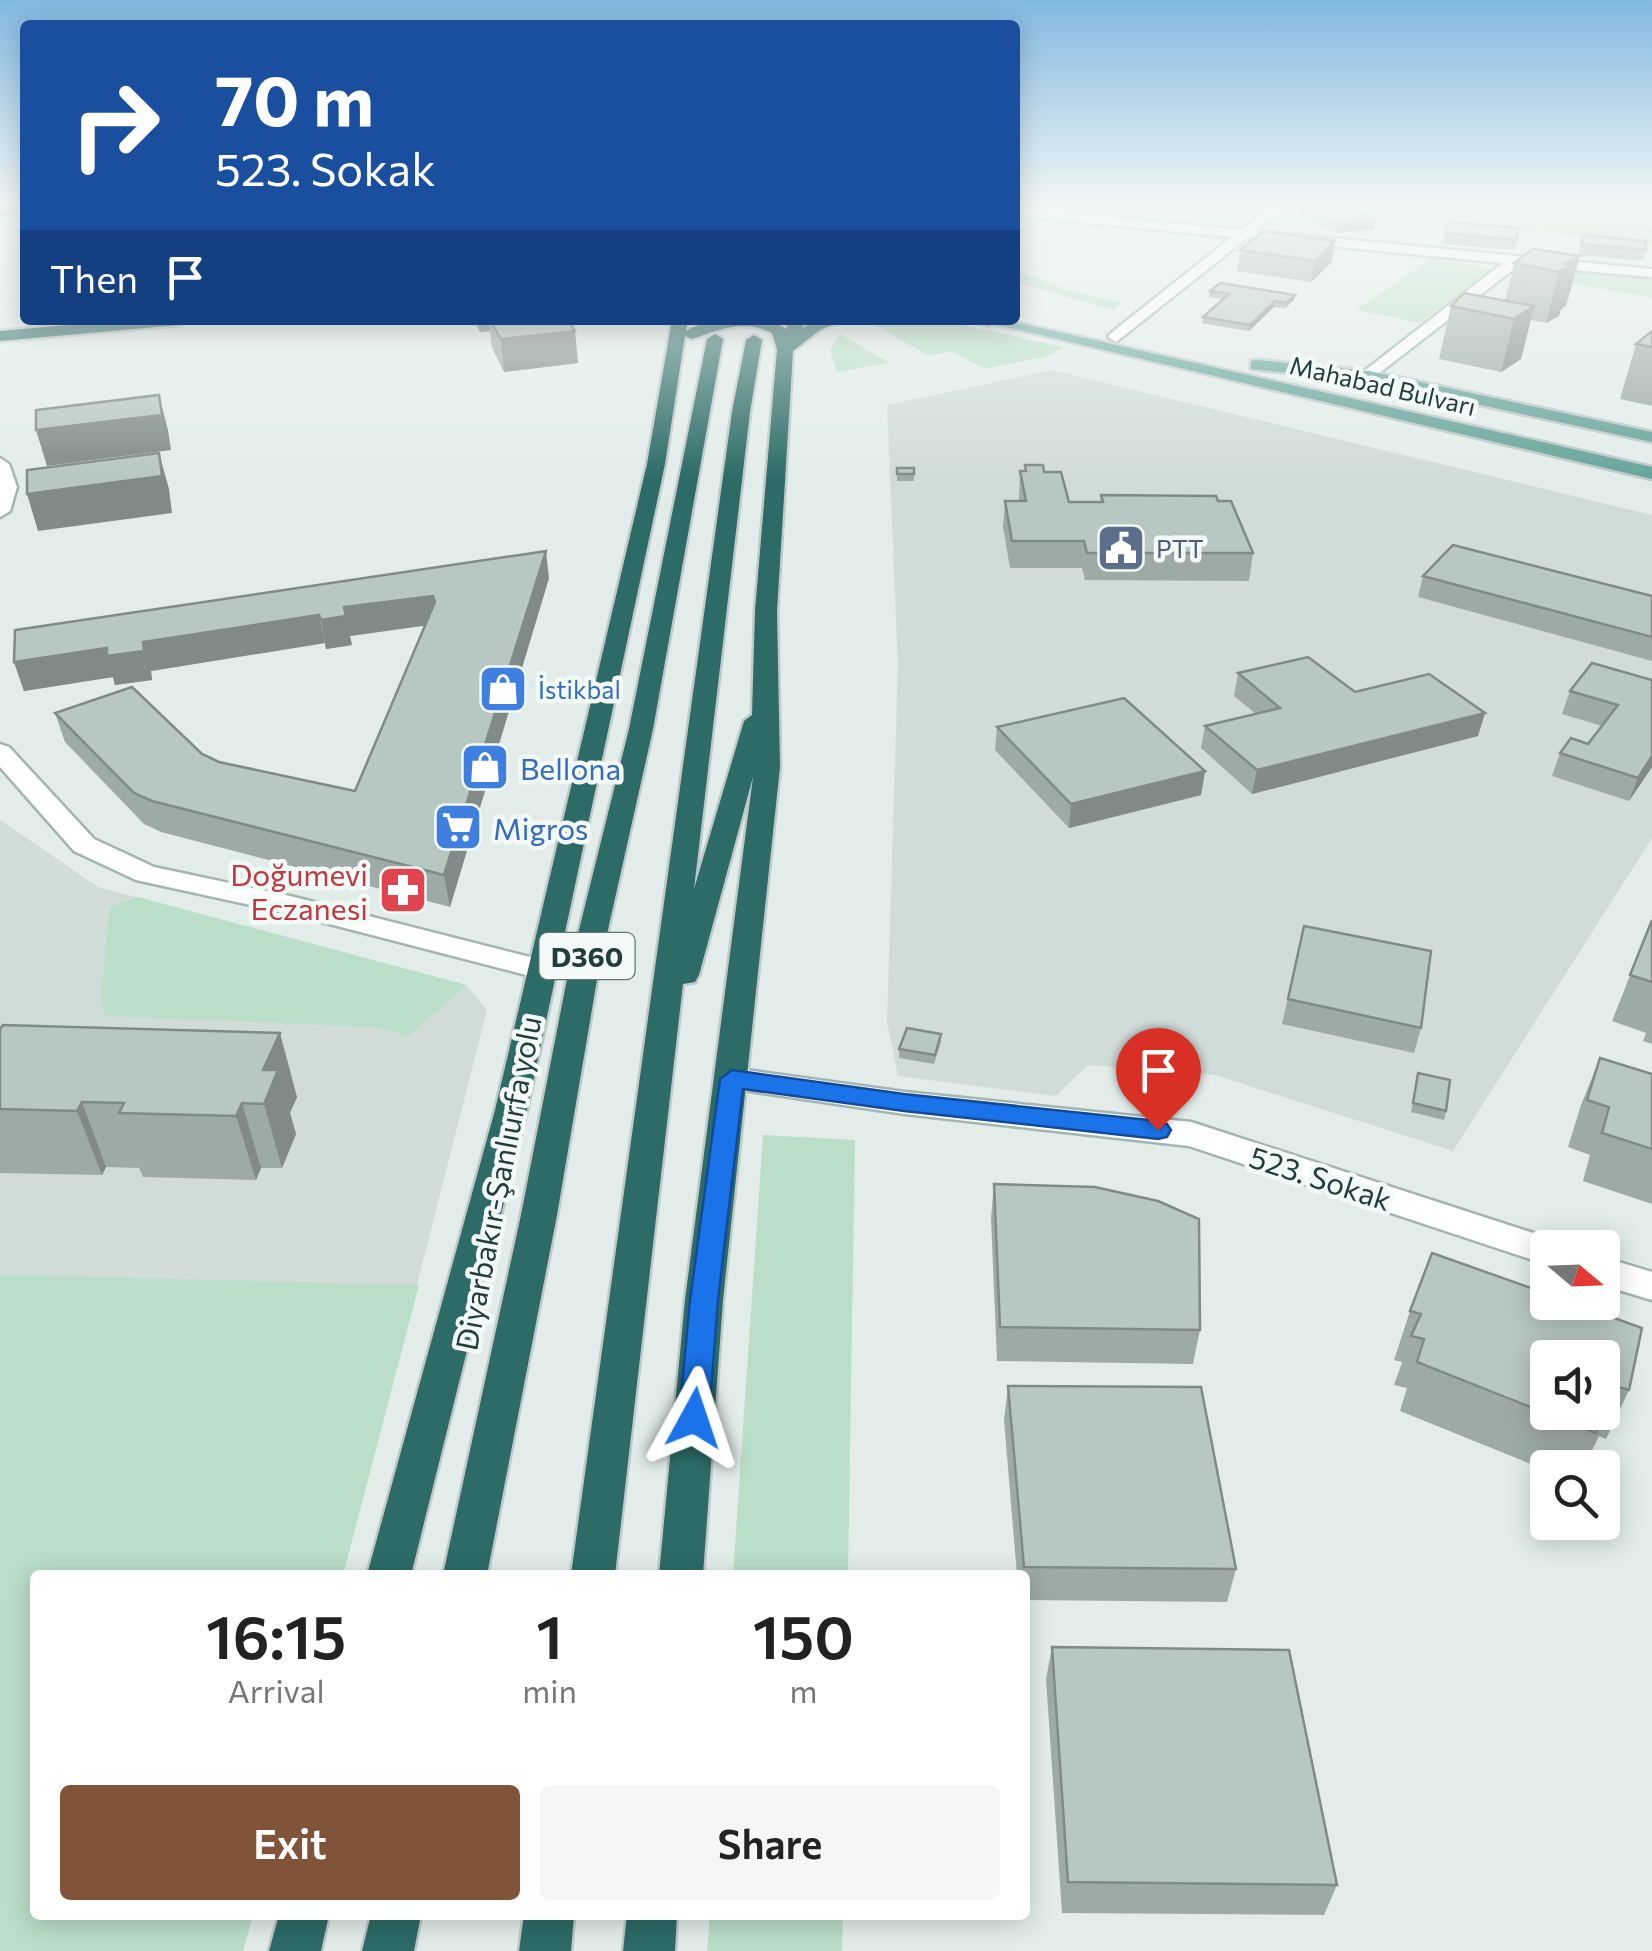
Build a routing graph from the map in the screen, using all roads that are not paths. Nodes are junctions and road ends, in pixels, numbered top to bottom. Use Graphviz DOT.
graph roads {
  1 [pos="1164,298"];
  2 [pos="1467,298"];
  3 [pos="1020,316"];
  4 [pos="123,325"];
  5 [pos="722,325"];
  6 [pos="762,325"];
  7 [pos="796,325"];
  8 [pos="820,325"];
  9 [pos="1007,325"];
  10 [pos="679,332"];
  11 [pos="0,336"];
  12 [pos="1116,337"];
  13 [pos="715,339"];
  14 [pos="754,340"];
  15 [pos="1094,344"];
  16 [pos="785,350"];
  17 [pos="1243,364"];
  18 [pos="1368,376"];
  19 [pos="1652,437"];
  20 [pos="1652,454"];
  21 [pos="0,464"];
  22 [pos="1652,473"];
  23 [pos="1652,487"];
  24 [pos="0,511"];
  25 [pos="762,700"];
  26 [pos="598,735"];
  27 [pos="0,752"];
  28 [pos="542,970"];
  29 [pos="582,974"];
  30 [pos="658,1065"];
  31 [pos="732,1079"];
  32 [pos="1530,1246"];
  33 [pos="1620,1276"];
  34 [pos="1652,1286"];
  35 [pos="390,1570"];
  36 [pos="467,1570"];
  37 [pos="594,1570"];
  38 [pos="681,1570"];
  39 [pos="303,1920"];
  40 [pos="395,1920"];
  41 [pos="548,1920"];
  42 [pos="652,1920"];
  43 [pos="294,1951"];
  44 [pos="388,1951"];
  45 [pos="545,1951"];
  46 [pos="649,1951"];
  1 -- 12 [label="street"];
  2 -- 18 [label="street"];
  3 -- 12 [label="main road, Mahabad Bulvarı"];
  4 -- 11 [label="highway"];
  5 -- 10 [label="highway"];
  6 -- 16 [label="highway"];
  7 -- 16 [label="highway"];
  8 -- 16 [label="highway"];
  9 -- 15 [label="main road, Mahabad Bulvarı"];
  10 -- 26 [label="highway"];
  12 -- 17 [label="main road, Mahabad Bulvarı"];
  13 -- 29 [label="highway, Diyarbakır-Şanlıurfa yolu / D360"];
  14 -- 30 [label="highway, D360"];
  15 -- 22 [label="main road, Mahabad Bulvarı"];
  15 -- 23 [label="main road"];
  16 -- 25 [label="highway"];
  17 -- 18 [label="main road"];
  17 -- 20 [label="main road, Mahabad Bulvarı"];
  18 -- 19 [label="main road"];
  21 -- 24 [label="street"];
  25 -- 30 [label="highway"];
  25 -- 31 [label="highway"];
  26 -- 28 [label="highway"];
  26 -- 29 [label="highway"];
  27 -- 28 [label="street"];
  28 -- 35 [label="highway"];
  29 -- 36 [label="highway, Diyarbakır-Şanlıurfa yolu / D360"];
  30 -- 37 [label="highway, D360"];
  31 -- 32 [label="street, 523. Sokak"];
  31 -- 38 [label="highway"];
  33 -- 34 [label="street"];
  39 -- 43 [label="highway"];
  40 -- 44 [label="highway"];
  41 -- 45 [label="highway"];
  42 -- 46 [label="highway"];
}
